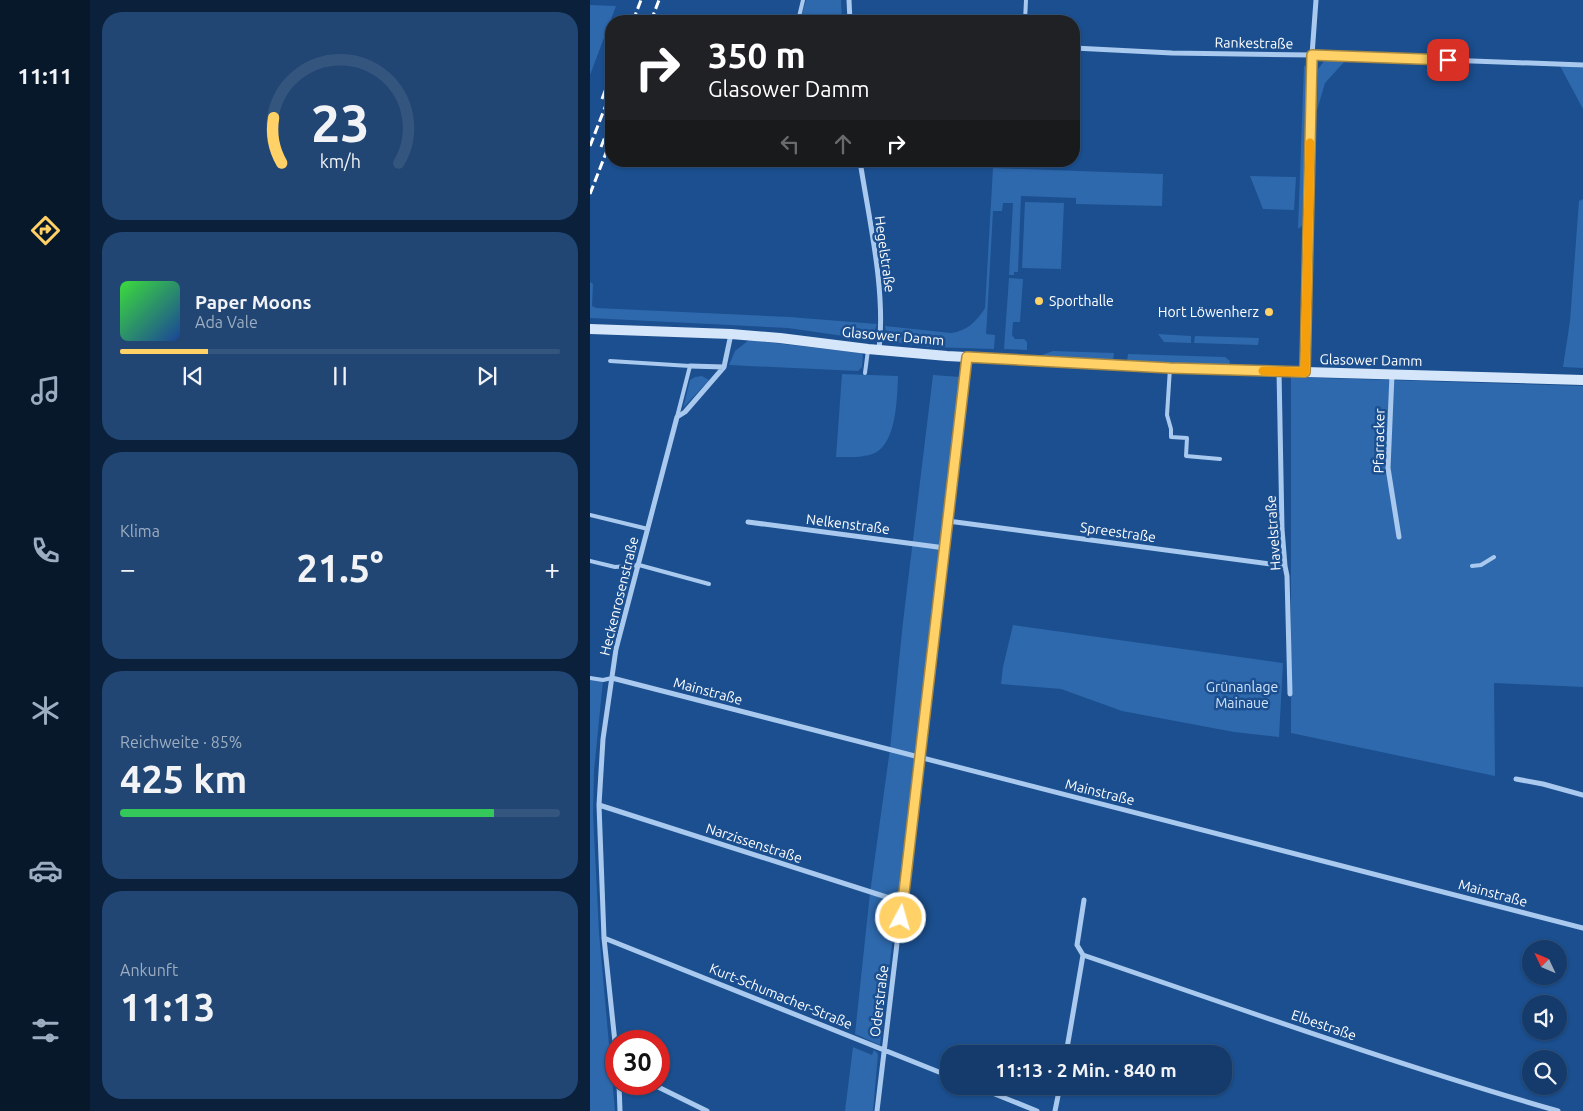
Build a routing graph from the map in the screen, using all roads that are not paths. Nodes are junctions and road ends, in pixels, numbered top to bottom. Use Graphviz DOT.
graph roads {
  1 [pos="803,0"];
  2 [pos="849,0"];
  3 [pos="1026,0"];
  4 [pos="1316,0"];
  5 [pos="799,15"];
  6 [pos="850,15"];
  7 [pos="1025,15"];
  8 [pos="1080,48"];
  9 [pos="1312,55"];
  10 [pos="1583,65"];
  11 [pos="861,167"];
  12 [pos="590,329"];
  13 [pos="731,334"];
  14 [pos="873,350"];
  15 [pos="967,357"];
  16 [pos="610,362"];
  17 [pos="690,366"];
  18 [pos="724,367"];
  19 [pos="1170,368"];
  20 [pos="1280,371"];
  21 [pos="1305,372"];
  22 [pos="865,373"];
  23 [pos="1392,375"];
  24 [pos="1583,380"];
  25 [pos="677,417"];
  26 [pos="1220,459"];
  27 [pos="590,515"];
  28 [pos="948,520"];
  29 [pos="748,522"];
  30 [pos="648,528"];
  31 [pos="1399,537"];
  32 [pos="945,548"];
  33 [pos="1494,557"];
  34 [pos="590,561"];
  35 [pos="639,565"];
  36 [pos="1285,566"];
  37 [pos="1472,566"];
  38 [pos="709,584"];
  39 [pos="590,678"];
  40 [pos="612,678"];
  41 [pos="1290,694"];
  42 [pos="920,757"];
  43 [pos="1516,779"];
  44 [pos="1583,794"];
  45 [pos="599,805"];
  46 [pos="1084,900"];
  47 [pos="902,902"];
  48 [pos="1583,928"];
  49 [pos="604,938"];
  50 [pos="1083,955"];
  51 [pos="614,1030"];
  52 [pos="1068,1045"];
  53 [pos="884,1050"];
  54 [pos="940,1072"];
  55 [pos="670,1093"];
  56 [pos="619,1095"];
  57 [pos="997,1095"];
  58 [pos="1058,1095"];
  59 [pos="620,1111"];
  60 [pos="707,1111"];
  61 [pos="877,1111"];
  62 [pos="1037,1111"];
  63 [pos="1055,1111"];
  64 [pos="1558,1111"];
  1 -- 5 [label="lane"];
  2 -- 6 [label="street"];
  3 -- 7 [label="lane"];
  4 -- 9 [label="street"];
  8 -- 9 [label="street, Rankestraße"];
  9 -- 10 [label="street, Rankestraße"];
  9 -- 21 [label="street"];
  11 -- 14 [label="street, Hegelstraße"];
  12 -- 13 [label="street, Glasower Damm"];
  13 -- 14 [label="street, Glasower Damm"];
  13 -- 18 [label="street"];
  14 -- 15 [label="street, Glasower Damm"];
  14 -- 22 [label="lane"];
  15 -- 19 [label="street, Glasower Damm"];
  15 -- 28 [label="street, Oderstraße"];
  16 -- 17 [label="lane"];
  17 -- 18 [label="street"];
  17 -- 25 [label="lane, Heckenrosenstraße"];
  18 -- 25 [label="street"];
  19 -- 20 [label="street, Glasower Damm"];
  19 -- 26 [label="lane"];
  20 -- 21 [label="street, Glasower Damm"];
  20 -- 36 [label="street, Havelstraße"];
  21 -- 23 [label="street, Glasower Damm"];
  23 -- 24 [label="street, Glasower Damm"];
  23 -- 31 [label="street, Pfarracker"];
  25 -- 30 [label="street, Heckenrosenstraße"];
  27 -- 30 [label="lane"];
  28 -- 32 [label="street, Oderstraße"];
  28 -- 36 [label="street, Spreestraße"];
  29 -- 32 [label="street, Nelkenstraße"];
  30 -- 35 [label="street, Heckenrosenstraße"];
  32 -- 42 [label="street, Oderstraße"];
  33 -- 37 [label="lane"];
  34 -- 35 [label="lane"];
  35 -- 38 [label="lane"];
  35 -- 40 [label="street, Heckenrosenstraße"];
  36 -- 41 [label="street, Havelstraße"];
  39 -- 40 [label="lane"];
  40 -- 42 [label="street, Mainstraße"];
  40 -- 45 [label="street, Heckenrosenstraße"];
  42 -- 47 [label="street, Oderstraße"];
  42 -- 48 [label="street, Mainstraße"];
  43 -- 44 [label="street"];
  45 -- 47 [label="street, Narzissenstraße"];
  45 -- 49 [label="street, Heckenrosenstraße"];
  46 -- 50 [label="street"];
  47 -- 53 [label="street, Oderstraße"];
  49 -- 51 [label="street, Heckenrosenstraße"];
  49 -- 53 [label="street, Kurt-Schumacher-Straße"];
  50 -- 52 [label="street"];
  50 -- 64 [label="street, Elbestraße"];
  53 -- 54 [label="street, Kurt-Schumacher-Straße"];
  53 -- 61 [label="street, Oderstraße"];
  55 -- 60 [label="street"];
  56 -- 59 [label="street"];
  57 -- 62 [label="street"];
  58 -- 63 [label="street"];
}
